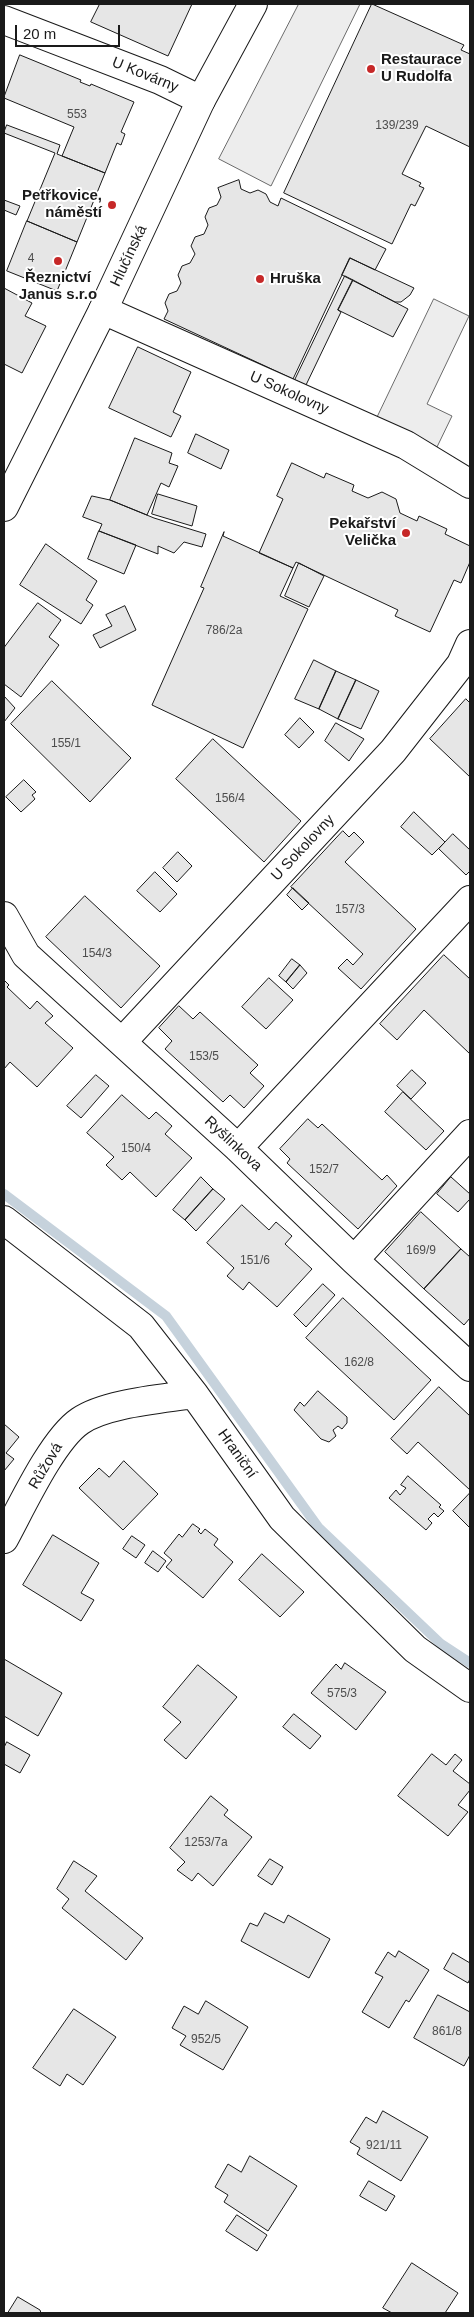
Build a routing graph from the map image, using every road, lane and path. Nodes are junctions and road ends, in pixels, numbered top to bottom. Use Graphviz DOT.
graph roads {
  1 [pos="253,4"];
  2 [pos="4,20"];
  3 [pos="201,100"];
  4 [pos="103,310"];
  5 [pos="470,484"];
  6 [pos="4,507"];
  7 [pos="470,644"];
  8 [pos="470,900"];
  9 [pos="4,916"];
  10 [pos="122,1042"];
  11 [pos="470,1134"];
  12 [pos="238,1148"];
  13 [pos="4,1220"];
  14 [pos="354,1260"];
  15 [pos="466,1356"];
  16 [pos="194,1394"];
  17 [pos="4,1539"];
  18 [pos="470,1688"];
  1 -- 3 [label="street, Hlučínská"];
  2 -- 3 [label="street, U Kovárny"];
  3 -- 4 [label="street, Hlučínská"];
  4 -- 5 [label="street, U Sokolovny"];
  4 -- 6 [label="street, Hlučínská"];
  7 -- 10 [label="street, U Sokolovny"];
  8 -- 12 [label="street"];
  9 -- 10 [label="street, Ryšlinkova"];
  10 -- 12 [label="street, Ryšlinkova"];
  11 -- 14 [label="street"];
  12 -- 14 [label="street, Ryšlinkova"];
  13 -- 16 [label="street, Hraniční"];
  14 -- 15 [label="street, Ryšlinkova"];
  16 -- 17 [label="street, Růžová"];
  16 -- 18 [label="street, Hraniční"];
}
